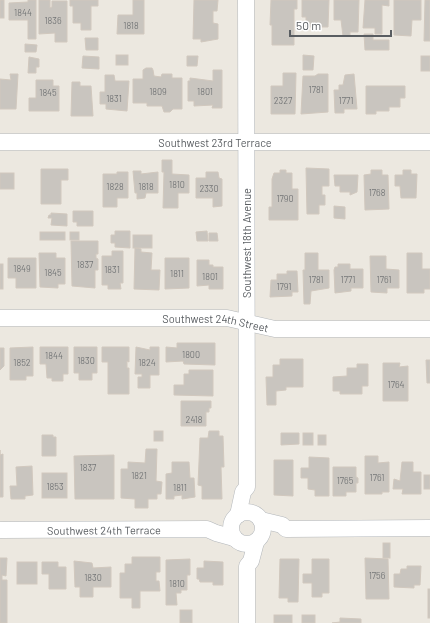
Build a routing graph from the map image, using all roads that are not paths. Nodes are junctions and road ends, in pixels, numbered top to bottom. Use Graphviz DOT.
graph roads {
  1 [pos="246,0"];
  2 [pos="0,142"];
  3 [pos="246,142"];
  4 [pos="430,142"];
  5 [pos="0,318"];
  6 [pos="246,322"];
  7 [pos="430,329"];
  8 [pos="247,487"];
  9 [pos="258,517"];
  10 [pos="235,518"];
  11 [pos="430,528"];
  12 [pos="207,529"];
  13 [pos="286,529"];
  14 [pos="0,530"];
  15 [pos="236,540"];
  16 [pos="258,540"];
  17 [pos="247,566"];
  18 [pos="247,623"];
  1 -- 3 [label="street, Southwest 18th Avenue"];
  2 -- 3 [label="street, Southwest 23rd Terrace"];
  3 -- 4 [label="street, Southwest 23rd Terrace"];
  3 -- 6 [label="street, Southwest 18th Avenue"];
  5 -- 6 [label="street, Southwest 24th Street"];
  6 -- 7 [label="street, Southwest 24th Street"];
  6 -- 8 [label="street, Southwest 18th Avenue"];
  8 -- 9 [label="street, Southwest 18th Avenue"];
  8 -- 10 [label="street, Southwest 18th Avenue"];
  9 -- 10 [label="street"];
  9 -- 13 [label="street"];
  9 -- 16 [label="street"];
  10 -- 12 [label="street, Southwest 24th Terrace"];
  10 -- 15 [label="street"];
  11 -- 13 [label="street"];
  12 -- 14 [label="street, Southwest 24th Terrace"];
  12 -- 15 [label="street, Southwest 24th Terrace"];
  13 -- 16 [label="street"];
  15 -- 16 [label="street"];
  15 -- 17 [label="street"];
  16 -- 17 [label="street"];
  17 -- 18 [label="street"];
}
